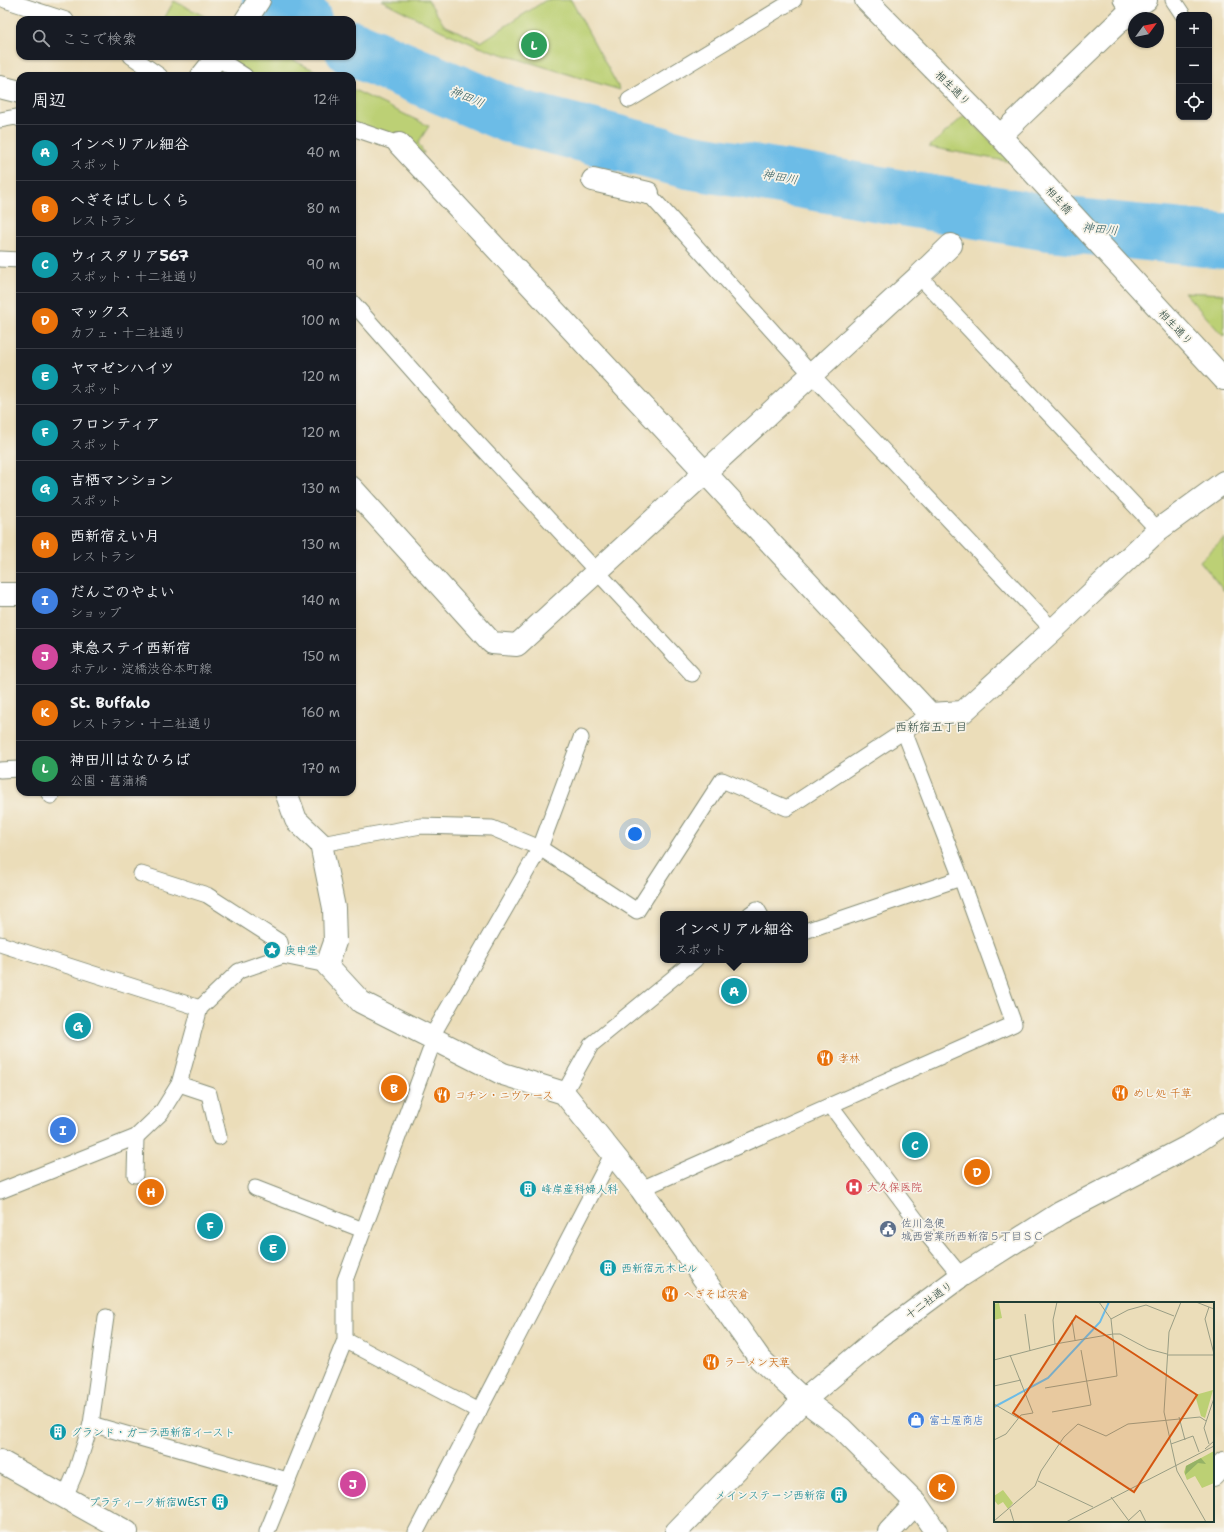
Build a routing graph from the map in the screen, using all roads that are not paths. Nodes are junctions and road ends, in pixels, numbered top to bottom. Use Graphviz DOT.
graph roads {
  1 [pos="5,0"];
  2 [pos="259,0"];
  3 [pos="794,0"];
  4 [pos="866,0"];
  5 [pos="1173,0"];
  6 [pos="1133,4"];
  7 [pos="1180,12"];
  8 [pos="54,16"];
  9 [pos="249,16"];
  10 [pos="137,60"];
  11 [pos="215,60"];
  12 [pos="221,60"];
  13 [pos="154,72"];
  14 [pos="205,72"];
  15 [pos="239,72"];
  16 [pos="0,87"];
  17 [pos="16,91"];
  18 [pos="629,100"];
  19 [pos="16,117"];
  20 [pos="0,120"];
  21 [pos="356,130"];
  22 [pos="1000,136"];
  23 [pos="399,144"];
  24 [pos="1040,178"];
  25 [pos="593,180"];
  26 [pos="648,193"];
  27 [pos="951,245"];
  28 [pos="0,259"];
  29 [pos="16,260"];
  30 [pos="1127,275"];
  31 [pos="919,276"];
  32 [pos="356,307"];
  33 [pos="812,375"];
  34 [pos="1224,379"];
  35 [pos="705,473"];
  36 [pos="1224,482"];
  37 [pos="356,492"];
  38 [pos="1158,530"];
  39 [pos="597,572"];
  40 [pos="0,594"];
  41 [pos="16,594"];
  42 [pos="1053,630"];
  43 [pos="692,674"];
  44 [pos="930,714"];
  45 [pos="904,731"];
  46 [pos="581,738"];
  47 [pos="16,769"];
  48 [pos="0,770"];
  49 [pos="287,796"];
  50 [pos="321,844"];
  51 [pos="540,848"];
  52 [pos="141,874"];
  53 [pos="961,878"];
  54 [pos="808,930"];
  55 [pos="0,944"];
  56 [pos="283,956"];
  57 [pos="691,963"];
  58 [pos="327,965"];
  59 [pos="200,1008"];
  60 [pos="434,1040"];
  61 [pos="179,1084"];
  62 [pos="564,1093"];
  63 [pos="831,1106"];
  64 [pos="1224,1124"];
  65 [pos="136,1137"];
  66 [pos="219,1137"];
  67 [pos="613,1153"];
  68 [pos="135,1175"];
  69 [pos="254,1188"];
  70 [pos="641,1189"];
  71 [pos="0,1191"];
  72 [pos="363,1230"];
  73 [pos="961,1276"];
  74 [pos="106,1317"];
  75 [pos="345,1340"];
  76 [pos="804,1400"];
  77 [pos="479,1411"];
  78 [pos="91,1424"];
  79 [pos="0,1461"];
  80 [pos="1224,1463"];
  81 [pos="1214,1474"];
  82 [pos="287,1480"];
  83 [pos="65,1497"];
  84 [pos="916,1503"];
  85 [pos="127,1532"];
  86 [pos="266,1532"];
  87 [pos="416,1532"];
  88 [pos="676,1532"];
  89 [pos="889,1532"];
  90 [pos="936,1532"];
  1 -- 8 [label="lane"];
  2 -- 9 [label="street"];
  3 -- 18 [label="lane"];
  4 -- 22 [label="street, 相生通り"];
  5 -- 7 [label="lane"];
  6 -- 22 [label="street"];
  10 -- 13 [label="lane"];
  11 -- 14 [label="street"];
  12 -- 15 [label="lane"];
  16 -- 17 [label="street"];
  19 -- 20 [label="lane"];
  21 -- 23 [label="lane"];
  22 -- 24 [label="street, 相生通り"];
  23 -- 35 [label="street"];
  24 -- 30 [label="street, 相生橋"];
  25 -- 26 [label="street"];
  26 -- 33 [label="lane"];
  27 -- 31 [label="street"];
  28 -- 29 [label="lane"];
  30 -- 34 [label="street, 相生通り"];
  31 -- 33 [label="street"];
  31 -- 38 [label="lane"];
  32 -- 39 [label="lane"];
  33 -- 35 [label="street"];
  33 -- 42 [label="lane"];
  35 -- 39 [label="street"];
  35 -- 44 [label="street"];
  36 -- 38 [label="street"];
  37 -- 39 [label="street"];
  38 -- 42 [label="street"];
  39 -- 43 [label="lane"];
  40 -- 41 [label="street"];
  42 -- 44 [label="street"];
  44 -- 45 [label="lane"];
  45 -- 51 [label="lane"];
  45 -- 53 [label="lane"];
  46 -- 51 [label="lane"];
  47 -- 48 [label="lane"];
  49 -- 50 [label="street"];
  50 -- 51 [label="lane"];
  50 -- 58 [label="street"];
  51 -- 60 [label="lane"];
  52 -- 56 [label="lane"];
  53 -- 54 [label="lane"];
  53 -- 63 [label="lane"];
  55 -- 59 [label="lane"];
  56 -- 58 [label="lane"];
  56 -- 59 [label="lane"];
  57 -- 62 [label="lane"];
  58 -- 60 [label="street"];
  59 -- 61 [label="lane"];
  60 -- 62 [label="street"];
  60 -- 72 [label="lane"];
  61 -- 65 [label="lane"];
  61 -- 66 [label="lane"];
  62 -- 67 [label="street"];
  63 -- 70 [label="lane"];
  63 -- 73 [label="lane"];
  64 -- 73 [label="street, 十二社通り"];
  65 -- 68 [label="lane"];
  65 -- 71 [label="lane"];
  67 -- 70 [label="street"];
  67 -- 77 [label="lane"];
  69 -- 72 [label="lane"];
  70 -- 76 [label="street"];
  72 -- 75 [label="lane"];
  73 -- 76 [label="street, 十二社通り"];
  74 -- 78 [label="lane"];
  75 -- 77 [label="lane"];
  75 -- 82 [label="lane"];
  76 -- 84 [label="street"];
  76 -- 88 [label="street, 十二社通り"];
  77 -- 87 [label="lane"];
  78 -- 82 [label="lane"];
  78 -- 83 [label="lane"];
  79 -- 83 [label="street"];
  80 -- 81 [label="street"];
  82 -- 86 [label="lane"];
  83 -- 85 [label="street"];
  84 -- 89 [label="street"];
  84 -- 90 [label="street"];
}
